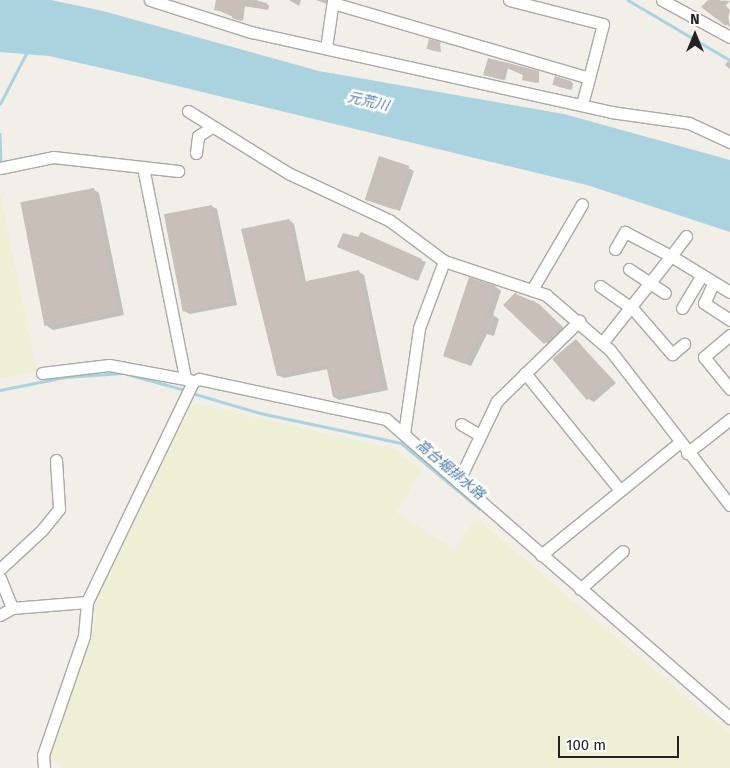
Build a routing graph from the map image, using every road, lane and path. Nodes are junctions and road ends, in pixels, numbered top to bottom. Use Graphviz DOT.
graph roads {
  1 [pos="150,0"];
  2 [pos="509,0"];
  3 [pos="662,0"];
  4 [pos="333,1"];
  5 [pos="730,36"];
  6 [pos="326,48"];
  7 [pos="589,78"];
  8 [pos="582,104"];
  9 [pos="188,111"];
  10 [pos="212,127"];
  11 [pos="730,142"];
  12 [pos="196,153"];
  13 [pos="143,167"];
  14 [pos="0,168"];
  15 [pos="178,171"];
  16 [pos="582,204"];
  17 [pos="686,236"];
  18 [pos="615,249"];
  19 [pos="671,256"];
  20 [pos="444,261"];
  21 [pos="628,269"];
  22 [pos="701,276"];
  23 [pos="651,284"];
  24 [pos="713,284"];
  25 [pos="600,286"];
  26 [pos="533,288"];
  27 [pos="730,292"];
  28 [pos="665,293"];
  29 [pos="682,308"];
  30 [pos="633,309"];
  31 [pos="730,320"];
  32 [pos="579,321"];
  33 [pos="730,335"];
  34 [pos="602,343"];
  35 [pos="684,344"];
  36 [pos="42,373"];
  37 [pos="525,373"];
  38 [pos="189,380"];
  39 [pos="730,389"];
  40 [pos="730,419"];
  41 [pos="461,424"];
  42 [pos="404,434"];
  43 [pos="479,435"];
  44 [pos="679,443"];
  45 [pos="687,453"];
  46 [pos="56,460"];
  47 [pos="458,482"];
  48 [pos="619,489"];
  49 [pos="730,505"];
  50 [pos="623,551"];
  51 [pos="541,555"];
  52 [pos="0,569"];
  53 [pos="0,578"];
  54 [pos="580,589"];
  55 [pos="87,602"];
  56 [pos="12,608"];
  57 [pos="0,615"];
  58 [pos="730,718"];
  59 [pos="44,768"];
  1 -- 6 [label="street"];
  2 -- 7 [label="street"];
  3 -- 5 [label="street"];
  4 -- 6 [label="street"];
  4 -- 7 [label="street"];
  6 -- 8 [label="street"];
  7 -- 8 [label="street"];
  8 -- 11 [label="street"];
  9 -- 10 [label="street"];
  10 -- 12 [label="street"];
  10 -- 20 [label="street"];
  13 -- 14 [label="street"];
  13 -- 15 [label="street"];
  13 -- 38 [label="street"];
  16 -- 26 [label="street"];
  17 -- 19 [label="street"];
  18 -- 19 [label="street"];
  19 -- 22 [label="street"];
  19 -- 23 [label="street"];
  20 -- 26 [label="street"];
  20 -- 42 [label="street"];
  21 -- 23 [label="street"];
  22 -- 24 [label="street"];
  22 -- 29 [label="street"];
  23 -- 28 [label="street"];
  23 -- 30 [label="street"];
  24 -- 27 [label="street"];
  24 -- 31 [label="street"];
  25 -- 30 [label="street"];
  26 -- 32 [label="street"];
  30 -- 34 [label="street"];
  30 -- 35 [label="street"];
  32 -- 34 [label="street"];
  32 -- 37 [label="street"];
  33 -- 39 [label="street"];
  34 -- 44 [label="street"];
  36 -- 38 [label="street"];
  37 -- 43 [label="street"];
  37 -- 48 [label="street"];
  38 -- 42 [label="street"];
  38 -- 55 [label="street"];
  40 -- 45 [label="street"];
  41 -- 43 [label="street"];
  42 -- 47 [label="street"];
  43 -- 47 [label="street"];
  44 -- 45 [label="street"];
  44 -- 48 [label="street"];
  45 -- 49 [label="street"];
  46 -- 52 [label="street"];
  47 -- 51 [label="street"];
  48 -- 51 [label="street"];
  50 -- 54 [label="street"];
  51 -- 54 [label="street"];
  53 -- 56 [label="street"];
  54 -- 58 [label="street"];
  55 -- 56 [label="street"];
  55 -- 59 [label="street"];
  56 -- 57 [label="street"];
}
